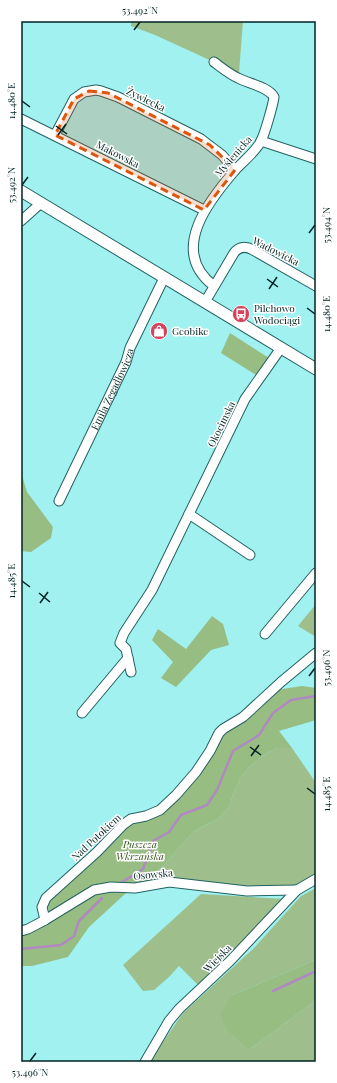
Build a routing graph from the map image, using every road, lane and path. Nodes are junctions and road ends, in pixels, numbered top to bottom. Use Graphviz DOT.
graph roads {
  1 [pos="214,62"];
  2 [pos="21,119"];
  3 [pos="55,135"];
  4 [pos="261,142"];
  5 [pos="316,159"];
  6 [pos="235,170"];
  7 [pos="21,191"];
  8 [pos="41,203"];
  9 [pos="204,210"];
  10 [pos="21,221"];
  11 [pos="164,278"];
  12 [pos="214,286"];
  13 [pos="316,286"];
  14 [pos="205,302"];
  15 [pos="280,348"];
  16 [pos="316,369"];
  17 [pos="59,500"];
  18 [pos="189,514"];
  19 [pos="250,555"];
  20 [pos="316,573"];
  21 [pos="265,634"];
  22 [pos="316,653"];
  23 [pos="128,658"];
  24 [pos="131,672"];
  25 [pos="82,713"];
  26 [pos="316,879"];
  27 [pos="297,890"];
  28 [pos="45,920"];
  29 [pos="21,931"];
  30 [pos="145,1062"];
  1 -- 4 [label="street, Myślenicka"];
  2 -- 3 [label="street, Makowska"];
  3 -- 6 [label="street, Żywiecka"];
  3 -- 9 [label="street, Makowska"];
  4 -- 5 [label="street"];
  4 -- 6 [label="street, Myślenicka"];
  6 -- 9 [label="street, Myślenicka"];
  7 -- 8 [label="main road"];
  8 -- 10 [label="street"];
  8 -- 11 [label="main road"];
  9 -- 12 [label="street, Myślenicka"];
  11 -- 14 [label="main road"];
  11 -- 17 [label="street, Emila Zegadłowicza"];
  12 -- 13 [label="street, Wadowicka"];
  12 -- 14 [label="street, Wadowicka"];
  14 -- 15 [label="main road"];
  15 -- 16 [label="main road"];
  15 -- 18 [label="street, Okocimska"];
  18 -- 19 [label="street"];
  18 -- 23 [label="street, Okocimska"];
  20 -- 21 [label="street"];
  22 -- 28 [label="street, Nad Potokiem"];
  23 -- 24 [label="street, Okocimska"];
  23 -- 25 [label="street"];
  26 -- 27 [label="street, Wiejska"];
  27 -- 28 [label="street, Osowska"];
  27 -- 30 [label="street, Wiejska"];
  28 -- 29 [label="street, Osowska"];
}
